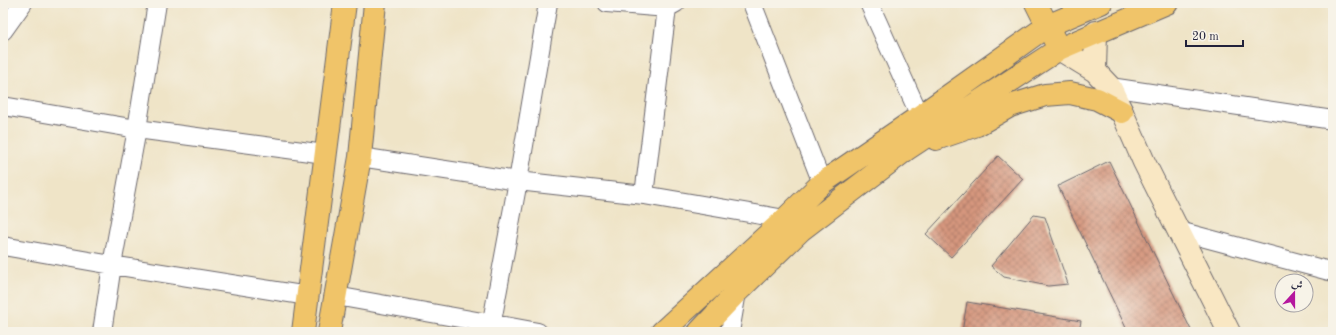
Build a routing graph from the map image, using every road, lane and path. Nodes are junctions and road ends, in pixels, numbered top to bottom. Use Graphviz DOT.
graph roads {
  1 [pos="23,3"];
  2 [pos="157,3"];
  3 [pos="345,3"];
  4 [pos="376,3"];
  5 [pos="548,3"];
  6 [pos="607,3"];
  7 [pos="752,3"];
  8 [pos="869,3"];
  9 [pos="1036,3"];
  10 [pos="1167,3"];
  11 [pos="672,6"];
  12 [pos="1089,6"];
  13 [pos="1047,26"];
  14 [pos="3,31"];
  15 [pos="1096,32"];
  16 [pos="1059,49"];
  17 [pos="1095,71"];
  18 [pos="1110,87"];
  19 [pos="3,106"];
  20 [pos="1122,112"];
  21 [pos="920,116"];
  22 [pos="1333,120"];
  23 [pos="137,129"];
  24 [pos="907,150"];
  25 [pos="325,154"];
  26 [pos="360,157"];
  27 [pos="518,181"];
  28 [pos="822,183"];
  29 [pos="644,195"];
  30 [pos="785,219"];
  31 [pos="1179,231"];
  32 [pos="3,246"];
  33 [pos="112,264"];
  34 [pos="1333,272"];
  35 [pos="737,292"];
  36 [pos="308,296"];
  37 [pos="336,296"];
  38 [pos="491,328"];
  39 [pos="102,332"];
  40 [pos="303,332"];
  41 [pos="329,332"];
  42 [pos="538,332"];
  43 [pos="662,332"];
  44 [pos="699,332"];
  45 [pos="730,332"];
  46 [pos="1229,332"];
  1 -- 14 [label="street"];
  2 -- 23 [label="street"];
  3 -- 25 [label="main road"];
  4 -- 26 [label="main road"];
  5 -- 27 [label="street"];
  6 -- 11 [label="street"];
  7 -- 28 [label="street"];
  8 -- 21 [label="street"];
  9 -- 13 [label="main road"];
  10 -- 15 [label="main road"];
  11 -- 29 [label="street"];
  12 -- 13 [label="main road"];
  12 -- 15 [label="main road"];
  13 -- 16 [label="main road"];
  13 -- 21 [label="main road"];
  15 -- 16 [label="main road"];
  15 -- 17 [label="main road"];
  16 -- 17 [label="main road"];
  16 -- 24 [label="main road"];
  17 -- 18 [label="main road"];
  18 -- 20 [label="main road"];
  18 -- 22 [label="street"];
  19 -- 23 [label="street"];
  20 -- 24 [label="main road"];
  20 -- 31 [label="main road"];
  21 -- 28 [label="main road"];
  23 -- 25 [label="street"];
  23 -- 33 [label="street"];
  24 -- 35 [label="main road"];
  25 -- 36 [label="main road"];
  26 -- 27 [label="street"];
  26 -- 37 [label="main road"];
  27 -- 29 [label="street"];
  27 -- 38 [label="street"];
  28 -- 30 [label="main road"];
  29 -- 30 [label="street"];
  30 -- 43 [label="main road"];
  31 -- 34 [label="street"];
  31 -- 46 [label="main road"];
  32 -- 33 [label="street"];
  33 -- 36 [label="street"];
  33 -- 39 [label="street"];
  35 -- 44 [label="main road"];
  35 -- 45 [label="street"];
  36 -- 40 [label="main road"];
  37 -- 38 [label="street"];
  37 -- 41 [label="main road"];
  38 -- 42 [label="street"];
}
